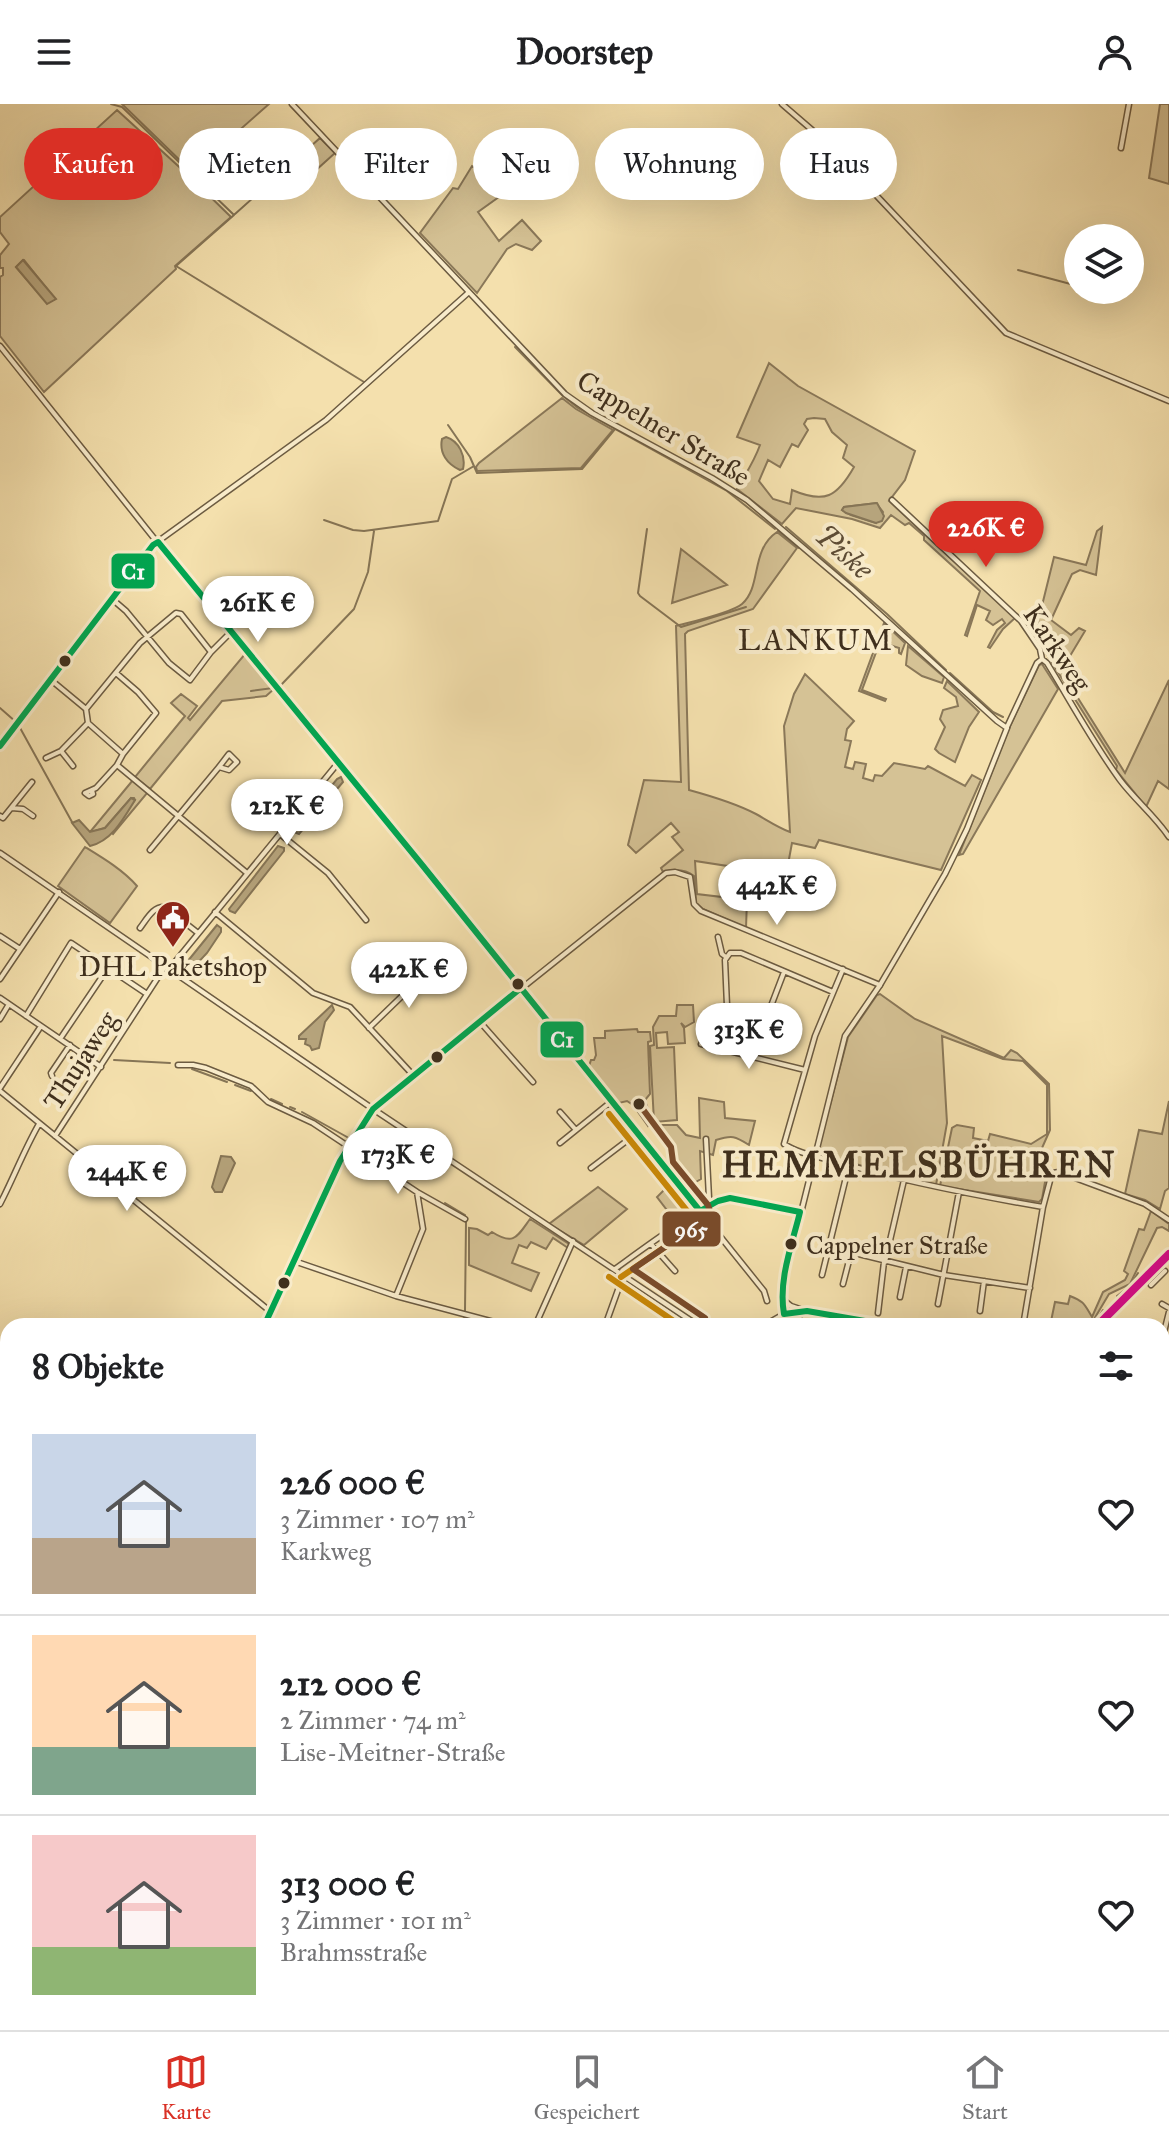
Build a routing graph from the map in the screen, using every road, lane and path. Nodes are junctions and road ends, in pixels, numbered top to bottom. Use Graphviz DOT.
graph roads {
  1 [pos="292,104"];
  2 [pos="782,104"];
  3 [pos="1129,104"];
  4 [pos="1121,148"];
  5 [pos="468,293"];
  6 [pos="0,346"];
  7 [pos="1169,401"];
  8 [pos="892,500"];
  9 [pos="158,542"];
  10 [pos="112,599"];
  11 [pos="230,633"];
  12 [pos="148,636"];
  13 [pos="211,652"];
  14 [pos="1042,659"];
  15 [pos="116,673"];
  16 [pos="51,680"];
  17 [pos="86,709"];
  18 [pos="88,723"];
  19 [pos="1007,728"];
  20 [pos="0,746"];
  21 [pos="61,751"];
  22 [pos="123,754"];
  23 [pos="46,758"];
  24 [pos="338,763"];
  25 [pos="117,765"];
  26 [pos="73,766"];
  27 [pos="219,767"];
  28 [pos="32,782"];
  29 [pos="92,790"];
  30 [pos="18,800"];
  31 [pos="12,808"];
  32 [pos="23,809"];
  33 [pos="0,816"];
  34 [pos="33,816"];
  35 [pos="180,816"];
  36 [pos="280,834"];
  37 [pos="1169,837"];
  38 [pos="150,850"];
  39 [pos="0,853"];
  40 [pos="247,873"];
  41 [pos="59,892"];
  42 [pos="215,912"];
  43 [pos="366,920"];
  44 [pos="140,928"];
  45 [pos="198,933"];
  46 [pos="0,936"];
  47 [pos="718,937"];
  48 [pos="20,949"];
  49 [pos="726,957"];
  50 [pos="168,966"];
  51 [pos="108,968"];
  52 [pos="843,969"];
  53 [pos="429,970"];
  54 [pos="784,972"];
  55 [pos="0,979"];
  56 [pos="880,985"];
  57 [pos="521,988"];
  58 [pos="833,992"];
  59 [pos="147,994"];
  60 [pos="0,998"];
  61 [pos="9,1004"];
  62 [pos="773,1011"];
  63 [pos="26,1016"];
  64 [pos="0,1019"];
  65 [pos="480,1022"];
  66 [pos="41,1026"];
  67 [pos="369,1028"];
  68 [pos="60,1039"];
  69 [pos="701,1044"];
  70 [pos="70,1045"];
  71 [pos="729,1051"];
  72 [pos="178,1065"];
  73 [pos="101,1067"];
  74 [pos="805,1070"];
  75 [pos="413,1075"];
  76 [pos="52,1076"];
  77 [pos="533,1082"];
  78 [pos="0,1090"];
  79 [pos="612,1101"];
  80 [pos="373,1109"];
  81 [pos="560,1112"];
  82 [pos="40,1124"];
  83 [pos="576,1130"];
  84 [pos="637,1133"];
  85 [pos="55,1136"];
  86 [pos="706,1139"];
  87 [pos="560,1143"];
  88 [pos="349,1145"];
  89 [pos="814,1155"];
  90 [pos="849,1165"];
  91 [pos="591,1168"];
  92 [pos="904,1180"];
  93 [pos="417,1192"];
  94 [pos="959,1192"];
  95 [pos="0,1204"];
  96 [pos="712,1204"];
  97 [pos="1043,1207"];
  98 [pos="700,1211"];
  99 [pos="800,1212"];
  100 [pos="465,1219"];
  101 [pos="1169,1220"];
  102 [pos="573,1241"];
  103 [pos="651,1244"];
  104 [pos="830,1247"];
  105 [pos="851,1253"];
  106 [pos="294,1261"];
  107 [pos="885,1262"];
  108 [pos="906,1267"];
  109 [pos="615,1269"];
  110 [pos="675,1271"];
  111 [pos="1168,1271"];
  112 [pos="624,1275"];
  113 [pos="822,1275"];
  114 [pos="944,1275"];
  115 [pos="984,1281"];
  116 [pos="843,1284"];
  117 [pos="1151,1285"];
  118 [pos="1030,1288"];
  119 [pos="396,1296"];
  120 [pos="900,1297"];
  121 [pos="781,1298"];
  122 [pos="767,1301"];
  123 [pos="938,1304"];
  124 [pos="1162,1304"];
  125 [pos="1169,1310"];
  126 [pos="805,1311"];
  127 [pos="980,1311"];
  128 [pos="271,1312"];
  129 [pos="878,1313"];
  130 [pos="784,1314"];
  131 [pos="268,1318"];
  132 [pos="479,1318"];
  133 [pos="539,1318"];
  134 [pos="608,1318"];
  135 [pos="687,1318"];
  136 [pos="777,1318"];
  137 [pos="788,1318"];
  138 [pos="799,1318"];
  139 [pos="847,1318"];
  140 [pos="1024,1318"];
  1 -- 5 [label="street, Cappelner Straße"];
  2 -- 7 [label="street"];
  3 -- 4 [label="street"];
  5 -- 9 [label="street"];
  5 -- 19 [label="street, Cappelner Straße"];
  6 -- 9 [label="street"];
  8 -- 14 [label="street, Karkweg"];
  9 -- 10 [label="street"];
  9 -- 11 [label="street"];
  10 -- 12 [label="street"];
  10 -- 16 [label="street"];
  11 -- 13 [label="street"];
  11 -- 24 [label="street"];
  12 -- 13 [label="street"];
  12 -- 13 [label="street"];
  12 -- 15 [label="street"];
  14 -- 19 [label="street"];
  14 -- 37 [label="street, Karkweg"];
  15 -- 17 [label="street"];
  15 -- 22 [label="street"];
  16 -- 17 [label="street"];
  16 -- 20 [label="street"];
  17 -- 18 [label="street"];
  18 -- 21 [label="street"];
  18 -- 22 [label="street"];
  19 -- 56 [label="street"];
  21 -- 23 [label="street"];
  21 -- 26 [label="street"];
  22 -- 25 [label="street"];
  24 -- 36 [label="street, Thujaweg"];
  24 -- 57 [label="street"];
  25 -- 29 [label="street"];
  25 -- 35 [label="street"];
  27 -- 35 [label="street"];
  28 -- 30 [label="street"];
  30 -- 31 [label="street"];
  30 -- 32 [label="street"];
  31 -- 32 [label="street"];
  31 -- 33 [label="street"];
  32 -- 34 [label="street"];
  35 -- 38 [label="street"];
  35 -- 40 [label="street"];
  36 -- 40 [label="street, Thujaweg"];
  36 -- 43 [label="street"];
  39 -- 41 [label="street"];
  40 -- 42 [label="street, Thujaweg"];
  41 -- 48 [label="street"];
  41 -- 50 [label="street"];
  42 -- 45 [label="street, Thujaweg"];
  42 -- 67 [label="street"];
  44 -- 45 [label="street"];
  45 -- 50 [label="street, Thujaweg"];
  46 -- 48 [label="street"];
  47 -- 49 [label="street"];
  48 -- 55 [label="street"];
  49 -- 54 [label="street"];
  49 -- 71 [label="street"];
  50 -- 59 [label="street, Thujaweg"];
  50 -- 80 [label="street"];
  51 -- 59 [label="street"];
  51 -- 63 [label="street"];
  51 -- 68 [label="street"];
  52 -- 56 [label="street"];
  52 -- 57 [label="street"];
  52 -- 58 [label="street"];
  53 -- 67 [label="street"];
  54 -- 58 [label="street"];
  54 -- 62 [label="street"];
  56 -- 89 [label="street"];
  57 -- 65 [label="street"];
  57 -- 79 [label="street"];
  58 -- 74 [label="street"];
  59 -- 73 [label="street, Thujaweg"];
  60 -- 61 [label="street"];
  61 -- 63 [label="street"];
  61 -- 64 [label="street"];
  63 -- 66 [label="street"];
  65 -- 75 [label="street"];
  65 -- 77 [label="street"];
  66 -- 68 [label="street"];
  66 -- 78 [label="street"];
  67 -- 75 [label="street"];
  68 -- 70 [label="street"];
  69 -- 71 [label="street"];
  70 -- 73 [label="street"];
  70 -- 76 [label="street"];
  71 -- 74 [label="street"];
  72 -- 88 [label="street"];
  73 -- 85 [label="street, Thujaweg"];
  74 -- 89 [label="street"];
  75 -- 80 [label="street"];
  78 -- 82 [label="street"];
  79 -- 83 [label="street"];
  79 -- 84 [label="street"];
  80 -- 88 [label="street"];
  80 -- 102 [label="street"];
  81 -- 83 [label="street"];
  82 -- 85 [label="street"];
  82 -- 95 [label="street"];
  83 -- 87 [label="street"];
  84 -- 91 [label="street"];
  84 -- 98 [label="street"];
  85 -- 128 [label="street"];
  86 -- 96 [label="street"];
  88 -- 93 [label="street"];
  88 -- 106 [label="street"];
  89 -- 90 [label="street"];
  89 -- 99 [label="street"];
  90 -- 92 [label="street"];
  90 -- 104 [label="street"];
  92 -- 94 [label="street"];
  92 -- 107 [label="street"];
  93 -- 100 [label="street"];
  93 -- 119 [label="street"];
  94 -- 97 [label="street"];
  94 -- 114 [label="street"];
  96 -- 98 [label="street"];
  96 -- 99 [label="street"];
  97 -- 101 [label="street"];
  97 -- 118 [label="street"];
  98 -- 103 [label="street"];
  98 -- 122 [label="street"];
  99 -- 121 [label="street"];
  102 -- 109 [label="street"];
  102 -- 133 [label="street"];
  103 -- 109 [label="street"];
  103 -- 110 [label="street"];
  104 -- 105 [label="street"];
  104 -- 113 [label="street"];
  105 -- 107 [label="street"];
  105 -- 116 [label="street"];
  106 -- 119 [label="street"];
  106 -- 128 [label="street"];
  107 -- 108 [label="street"];
  107 -- 129 [label="street"];
  108 -- 114 [label="street"];
  108 -- 120 [label="street"];
  109 -- 112 [label="street"];
  111 -- 117 [label="street"];
  112 -- 134 [label="street"];
  112 -- 135 [label="street"];
  114 -- 115 [label="street"];
  114 -- 123 [label="street"];
  115 -- 118 [label="street"];
  115 -- 127 [label="street"];
  118 -- 140 [label="street"];
  119 -- 132 [label="street"];
  121 -- 126 [label="street"];
  121 -- 130 [label="street"];
  124 -- 125 [label="street"];
  126 -- 130 [label="street"];
  126 -- 138 [label="street"];
  126 -- 139 [label="street"];
  128 -- 131 [label="street"];
  130 -- 136 [label="street"];
  130 -- 137 [label="street"];
}
